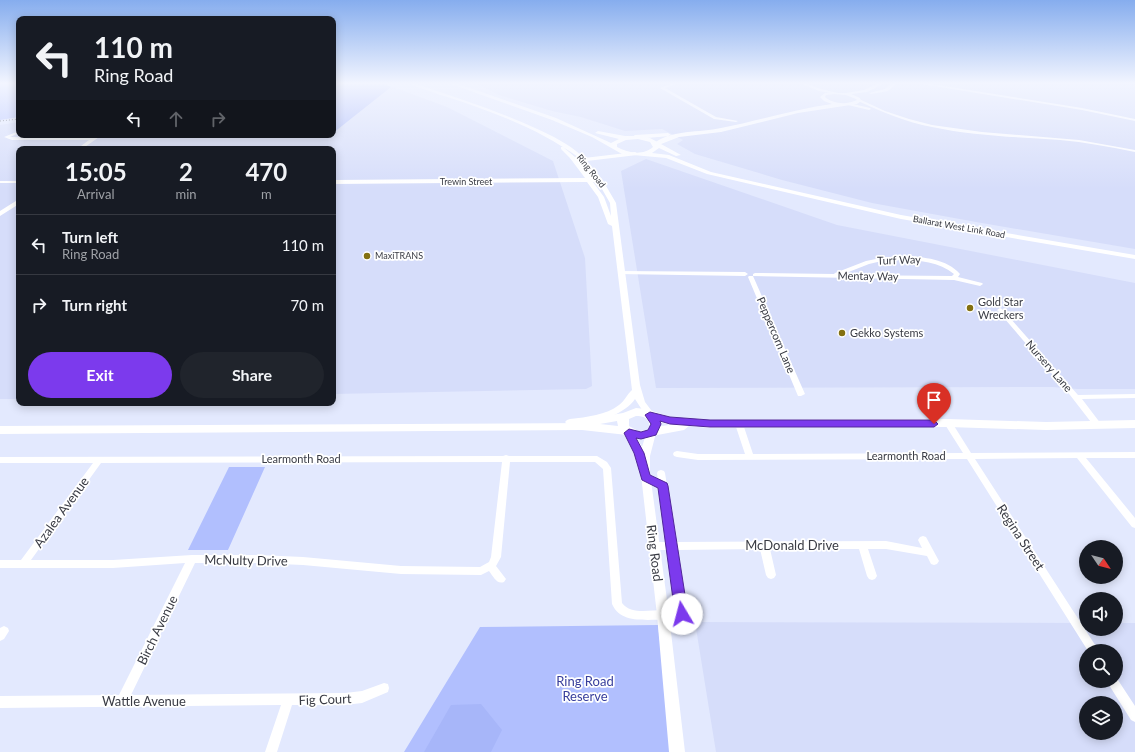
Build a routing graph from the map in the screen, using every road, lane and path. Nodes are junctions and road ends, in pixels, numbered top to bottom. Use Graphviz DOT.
graph roads {
  1 [pos="505,118"];
  2 [pos="550,118"];
  3 [pos="562,118"];
  4 [pos="713,118"];
  5 [pos="718,118"];
  6 [pos="750,118"];
  7 [pos="770,118"];
  8 [pos="901,118"];
  9 [pos="736,121"];
  10 [pos="522,124"];
  11 [pos="717,125"];
  12 [pos="16,133"];
  13 [pos="635,137"];
  14 [pos="625,138"];
  15 [pos="94,139"];
  16 [pos="656,144"];
  17 [pos="84,146"];
  18 [pos="613,146"];
  19 [pos="1135,151"];
  20 [pos="638,154"];
  21 [pos="578,158"];
  22 [pos="600,180"];
  23 [pos="591,181"];
  24 [pos="0,182"];
  25 [pos="16,182"];
  26 [pos="336,182"];
  27 [pos="784,189"];
  28 [pos="16,203"];
  29 [pos="604,203"];
  30 [pos="613,203"];
  31 [pos="0,214"];
  32 [pos="1135,257"];
  33 [pos="620,272"];
  34 [pos="750,275"];
  35 [pos="834,276"];
  36 [pos="954,278"];
  37 [pos="980,284"];
  38 [pos="1000,310"];
  39 [pos="634,389"];
  40 [pos="801,394"];
  41 [pos="1135,396"];
  42 [pos="1076,397"];
  43 [pos="626,415"];
  44 [pos="649,415"];
  45 [pos="570,422"];
  46 [pos="0,424"];
  47 [pos="710,424"];
  48 [pos="738,424"];
  49 [pos="948,424"];
  50 [pos="1097,424"];
  51 [pos="1135,424"];
  52 [pos="459,425"];
  53 [pos="90,427"];
  54 [pos="0,430"];
  55 [pos="628,432"];
  56 [pos="651,433"];
  57 [pos="677,454"];
  58 [pos="1079,455"];
  59 [pos="1135,455"];
  60 [pos="969,456"];
  61 [pos="750,457"];
  62 [pos="506,458"];
  63 [pos="0,460"];
  64 [pos="99,460"];
  65 [pos="661,473"];
  66 [pos="645,475"];
  67 [pos="663,486"];
  68 [pos="1135,524"];
  69 [pos="923,540"];
  70 [pos="862,545"];
  71 [pos="654,546"];
  72 [pos="672,546"];
  73 [pos="764,546"];
  74 [pos="930,553"];
  75 [pos="192,559"];
  76 [pos="934,561"];
  77 [pos="0,564"];
  78 [pos="23,564"];
  79 [pos="491,566"];
  80 [pos="771,575"];
  81 [pos="872,576"];
  82 [pos="501,579"];
  83 [pos="663,614"];
  84 [pos="684,628"];
  85 [pos="1090,644"];
  86 [pos="384,688"];
  87 [pos="1117,688"];
  88 [pos="288,700"];
  89 [pos="122,701"];
  90 [pos="0,702"];
  91 [pos="1135,716"];
  92 [pos="271,752"];
  93 [pos="677,752"];
  1 -- 10 [label="street, Ring Road"];
  2 -- 18 [label="main road"];
  3 -- 14 [label="main road"];
  4 -- 11 [label="street"];
  5 -- 9 [label="street"];
  6 -- 9 [label="street"];
  7 -- 16 [label="street"];
  8 -- 19 [label="street"];
  9 -- 11 [label="street"];
  10 -- 21 [label="street"];
  10 -- 21 [label="street, Ring Road"];
  11 -- 13 [label="street"];
  12 -- 15 [label="street"];
  13 -- 14 [label="main road"];
  13 -- 16 [label="main road, Ballarat West Link Road"];
  14 -- 18 [label="main road"];
  15 -- 17 [label="street"];
  16 -- 20 [label="main road"];
  16 -- 27 [label="main road, Ballarat West Link Road"];
  18 -- 20 [label="main road, Ballarat West Link Road"];
  18 -- 21 [label="street"];
  20 -- 21 [label="street"];
  20 -- 27 [label="main road, Ballarat West Link Road"];
  21 -- 22 [label="street, Ring Road"];
  21 -- 23 [label="street, Ring Road"];
  22 -- 23 [label="street, Trewin Street"];
  22 -- 30 [label="street, Ring Road"];
  23 -- 26 [label="street, Trewin Street"];
  23 -- 29 [label="street, Ring Road"];
  24 -- 25 [label="street"];
  27 -- 32 [label="main road, Ballarat West Link Road"];
  28 -- 31 [label="street"];
  29 -- 30 [label="street"];
  29 -- 33 [label="street, Ring Road"];
  30 -- 33 [label="street, Ring Road"];
  33 -- 34 [label="street, Mentay Way"];
  33 -- 39 [label="street, Ring Road"];
  34 -- 35 [label="street, Mentay Way"];
  34 -- 40 [label="street, Peppercorn Lane"];
  35 -- 36 [label="street, Mentay Way"];
  35 -- 36 [label="street, Turf Way"];
  36 -- 37 [label="street, Mentay Way"];
  38 -- 42 [label="street, Nursery Lane"];
  39 -- 43 [label="street, Ring Road"];
  39 -- 44 [label="street, Ring Road"];
  39 -- 45 [label="street"];
  41 -- 42 [label="street"];
  42 -- 50 [label="street, Nursery Lane"];
  43 -- 44 [label="main road"];
  43 -- 45 [label="main road"];
  43 -- 55 [label="main road"];
  44 -- 47 [label="main road"];
  44 -- 56 [label="main road"];
  45 -- 52 [label="main road"];
  46 -- 53 [label="main road"];
  47 -- 48 [label="main road"];
  47 -- 56 [label="main road"];
  48 -- 49 [label="main road"];
  48 -- 61 [label="street"];
  49 -- 50 [label="main road"];
  49 -- 60 [label="street, Regina Street"];
  50 -- 51 [label="main road"];
  52 -- 53 [label="main road"];
  52 -- 55 [label="main road"];
  53 -- 54 [label="main road"];
  55 -- 56 [label="main road"];
  55 -- 66 [label="street, Ring Road"];
  56 -- 66 [label="street, Ring Road"];
  57 -- 61 [label="street, Learmonth Road"];
  58 -- 59 [label="street, Learmonth Road"];
  58 -- 60 [label="street, Learmonth Road"];
  58 -- 68 [label="street"];
  60 -- 61 [label="street, Learmonth Road"];
  60 -- 85 [label="street, Regina Street"];
  62 -- 64 [label="street, Learmonth Road"];
  62 -- 79 [label="street"];
  62 -- 83 [label="street, Learmonth Road"];
  63 -- 64 [label="street, Learmonth Road"];
  64 -- 78 [label="street, Azalea Avenue"];
  65 -- 67 [label="street"];
  66 -- 67 [label="street"];
  66 -- 71 [label="street, Ring Road"];
  67 -- 72 [label="street"];
  69 -- 74 [label="street"];
  70 -- 73 [label="street, McDonald Drive"];
  70 -- 74 [label="street, McDonald Drive"];
  70 -- 81 [label="street"];
  71 -- 72 [label="street, McDonald Drive"];
  71 -- 83 [label="street, Ring Road"];
  72 -- 73 [label="street, McDonald Drive"];
  72 -- 84 [label="street"];
  73 -- 80 [label="street"];
  74 -- 76 [label="street"];
  75 -- 78 [label="street, McNulty Drive"];
  75 -- 79 [label="street, McNulty Drive"];
  75 -- 89 [label="street, Birch Avenue"];
  77 -- 78 [label="street, McNulty Drive"];
  79 -- 82 [label="street"];
  83 -- 93 [label="street, Ring Road"];
  86 -- 88 [label="street, Fig Court"];
  87 -- 91 [label="street"];
  88 -- 89 [label="street, Wattle Avenue"];
  88 -- 92 [label="street"];
  89 -- 90 [label="street, Wattle Avenue"];
}
